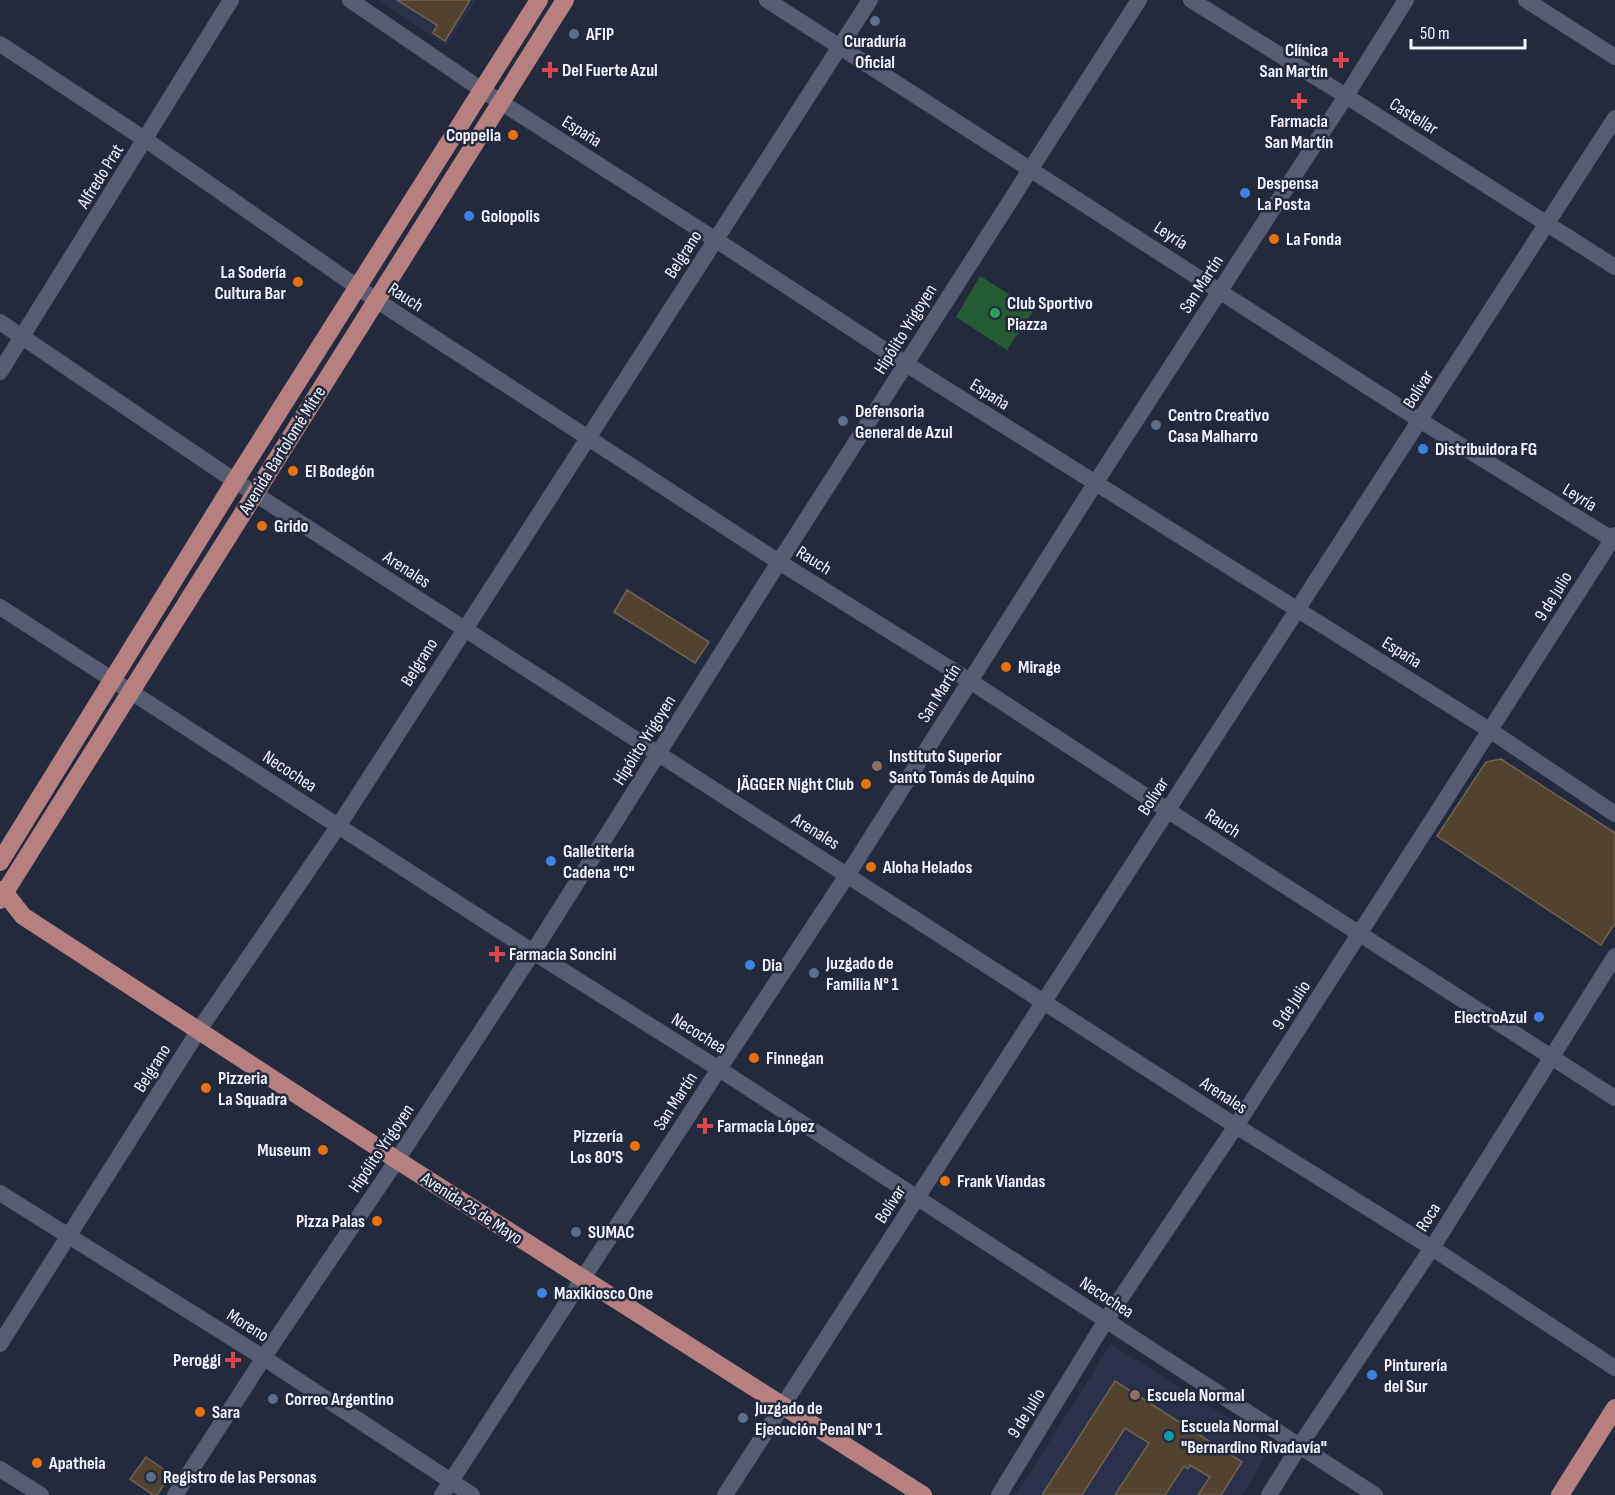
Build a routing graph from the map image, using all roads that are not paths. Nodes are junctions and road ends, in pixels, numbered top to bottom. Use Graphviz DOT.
graph roads {
  1 [pos="231,0"];
  2 [pos="350,0"];
  3 [pos="539,0"];
  4 [pos="565,0"];
  5 [pos="767,0"];
  6 [pos="870,0"];
  7 [pos="1139,0"];
  8 [pos="1191,0"];
  9 [pos="1406,0"];
  10 [pos="1526,0"];
  11 [pos="0,44"];
  12 [pos="840,46"];
  13 [pos="1615,57"];
  14 [pos="482,90"];
  15 [pos="1346,96"];
  16 [pos="500,102"];
  17 [pos="1615,118"];
  18 [pos="146,140"];
  19 [pos="1029,168"];
  20 [pos="1546,223"];
  21 [pos="716,240"];
  22 [pos="1615,267"];
  23 [pos="357,288"];
  24 [pos="1220,290"];
  25 [pos="376,300"];
  26 [pos="0,322"];
  27 [pos="23,336"];
  28 [pos="906,364"];
  29 [pos="0,372"];
  30 [pos="1421,421"];
  31 [pos="588,438"];
  32 [pos="235,482"];
  33 [pos="1096,482"];
  34 [pos="254,494"];
  35 [pos="1614,539"];
  36 [pos="779,562"];
  37 [pos="0,607"];
  38 [pos="1296,610"];
  39 [pos="463,629"];
  40 [pos="113,680"];
  41 [pos="970,681"];
  42 [pos="130,691"];
  43 [pos="1491,731"];
  44 [pos="658,755"];
  45 [pos="1167,810"];
  46 [pos="1615,814"];
  47 [pos="339,825"];
  48 [pos="0,862"];
  49 [pos="848,874"];
  50 [pos="1,898"];
  51 [pos="1360,935"];
  52 [pos="533,952"];
  53 [pos="1615,956"];
  54 [pos="1044,1002"];
  55 [pos="199,1030"];
  56 [pos="1552,1056"];
  57 [pos="719,1069"];
  58 [pos="1615,1098"];
  59 [pos="1236,1126"];
  60 [pos="397,1160"];
  61 [pos="0,1193"];
  62 [pos="917,1198"];
  63 [pos="69,1238"];
  64 [pos="1432,1248"];
  65 [pos="583,1279"];
  66 [pos="1106,1320"];
  67 [pos="0,1344"];
  68 [pos="264,1358"];
  69 [pos="1615,1368"];
  70 [pos="783,1406"];
  71 [pos="1615,1408"];
  72 [pos="1300,1445"];
  73 [pos="0,1469"];
  74 [pos="446,1488"];
  75 [pos="41,1495"];
  76 [pos="175,1495"];
  77 [pos="472,1495"];
  78 [pos="725,1495"];
  79 [pos="923,1495"];
  80 [pos="999,1495"];
  81 [pos="1269,1495"];
  82 [pos="1375,1495"];
  83 [pos="1560,1495"];
  1 -- 18 [label="street, Alfredo Prat"];
  2 -- 14 [label="street, España"];
  3 -- 14 [label="main road, Avenida Bartolomé Mitre"];
  4 -- 16 [label="main road, Avenida Bartolomé Mitre"];
  5 -- 12 [label="street, Leyría"];
  6 -- 12 [label="street, Belgrano"];
  7 -- 19 [label="street, Hipólito Yrigoyen"];
  8 -- 15 [label="street, Castellar"];
  9 -- 15 [label="street, San Martín"];
  10 -- 13 [label="street"];
  11 -- 18 [label="street, Rauch"];
  12 -- 19 [label="street, Leyría"];
  12 -- 21 [label="street, Belgrano"];
  14 -- 16 [label="street, España"];
  14 -- 23 [label="main road, Avenida Bartolomé Mitre"];
  15 -- 20 [label="street, Castellar"];
  15 -- 24 [label="street, San Martín"];
  16 -- 21 [label="street, España"];
  16 -- 25 [label="main road, Avenida Bartolomé Mitre"];
  17 -- 20 [label="street, Bolívar"];
  18 -- 23 [label="street, Rauch"];
  18 -- 27 [label="street, Alfredo Prat"];
  19 -- 24 [label="street, Leyría"];
  19 -- 28 [label="street, Hipólito Yrigoyen"];
  20 -- 22 [label="street, Castellar"];
  20 -- 30 [label="street, Bolívar"];
  21 -- 28 [label="street, España"];
  21 -- 31 [label="street, Belgrano"];
  23 -- 25 [label="street, Rauch"];
  23 -- 32 [label="main road, Avenida Bartolomé Mitre"];
  24 -- 30 [label="street, Leyría"];
  24 -- 33 [label="street, San Martín"];
  25 -- 31 [label="street, Rauch"];
  25 -- 34 [label="main road, Avenida Bartolomé Mitre"];
  26 -- 27 [label="street, Arenales"];
  27 -- 29 [label="street, Alfredo Prat"];
  27 -- 32 [label="street, Arenales"];
  28 -- 33 [label="street, España"];
  28 -- 36 [label="street, Hipólito Yrigoyen"];
  30 -- 35 [label="street, Leyría"];
  30 -- 38 [label="street, Bolívar"];
  31 -- 36 [label="street, Rauch"];
  31 -- 39 [label="street, Belgrano"];
  32 -- 34 [label="street, Arenales"];
  32 -- 40 [label="main road, Avenida Bartolomé Mitre"];
  33 -- 38 [label="street, España"];
  33 -- 41 [label="street, San Martín"];
  34 -- 39 [label="street, Arenales"];
  34 -- 42 [label="main road, Avenida Bartolomé Mitre"];
  35 -- 43 [label="street, 9 de Julio"];
  36 -- 41 [label="street, Rauch"];
  36 -- 44 [label="street, Hipólito Yrigoyen"];
  37 -- 40 [label="street, Necochea"];
  38 -- 43 [label="street, España"];
  38 -- 45 [label="street, Bolívar"];
  39 -- 44 [label="street, Arenales"];
  39 -- 47 [label="street, Belgrano"];
  40 -- 42 [label="street, Necochea"];
  40 -- 48 [label="main road, Avenida Bartolomé Mitre"];
  41 -- 45 [label="street, Rauch"];
  41 -- 49 [label="street, San Martín"];
  42 -- 47 [label="street, Necochea"];
  42 -- 50 [label="main road, Avenida Bartolomé Mitre"];
  43 -- 46 [label="street, España"];
  43 -- 51 [label="street, 9 de Julio"];
  44 -- 49 [label="street, Arenales"];
  44 -- 52 [label="street, Hipólito Yrigoyen"];
  45 -- 51 [label="street, Rauch"];
  45 -- 54 [label="street, Bolívar"];
  47 -- 52 [label="street, Necochea"];
  47 -- 55 [label="street, Belgrano"];
  49 -- 54 [label="street, Arenales"];
  49 -- 57 [label="street, San Martín"];
  50 -- 55 [label="main road, Avenida 25 de Mayo"];
  51 -- 56 [label="street, Rauch"];
  51 -- 59 [label="street, 9 de Julio"];
  52 -- 57 [label="street, Necochea"];
  52 -- 60 [label="street, Hipólito Yrigoyen"];
  53 -- 56 [label="street, Roca"];
  54 -- 59 [label="street, Arenales"];
  54 -- 62 [label="street, Bolívar"];
  55 -- 60 [label="main road, Avenida 25 de Mayo"];
  55 -- 63 [label="street, Belgrano"];
  56 -- 58 [label="street, Rauch"];
  56 -- 64 [label="street, Roca"];
  57 -- 62 [label="street, Necochea"];
  57 -- 65 [label="street, San Martín"];
  59 -- 64 [label="street, Arenales"];
  59 -- 66 [label="street, 9 de Julio"];
  60 -- 65 [label="main road, Avenida 25 de Mayo"];
  60 -- 68 [label="street, Hipólito Yrigoyen"];
  61 -- 63 [label="street, Moreno"];
  62 -- 66 [label="street, Necochea"];
  62 -- 70 [label="street, Bolívar"];
  63 -- 67 [label="street, Belgrano"];
  63 -- 68 [label="street, Moreno"];
  64 -- 69 [label="street, Arenales"];
  64 -- 72 [label="street, Roca"];
  65 -- 70 [label="main road, Avenida 25 de Mayo"];
  65 -- 74 [label="street, San Martín"];
  66 -- 72 [label="street, Necochea"];
  66 -- 80 [label="street, 9 de Julio"];
  68 -- 74 [label="street, Moreno"];
  68 -- 76 [label="street, Hipólito Yrigoyen"];
  70 -- 78 [label="street, Bolívar"];
  70 -- 79 [label="main road, Avenida 25 de Mayo"];
  71 -- 83 [label="main road"];
  72 -- 81 [label="street, Roca"];
  72 -- 82 [label="street, Necochea"];
  73 -- 75 [label="street"];
  74 -- 77 [label="street, Moreno"];
}
